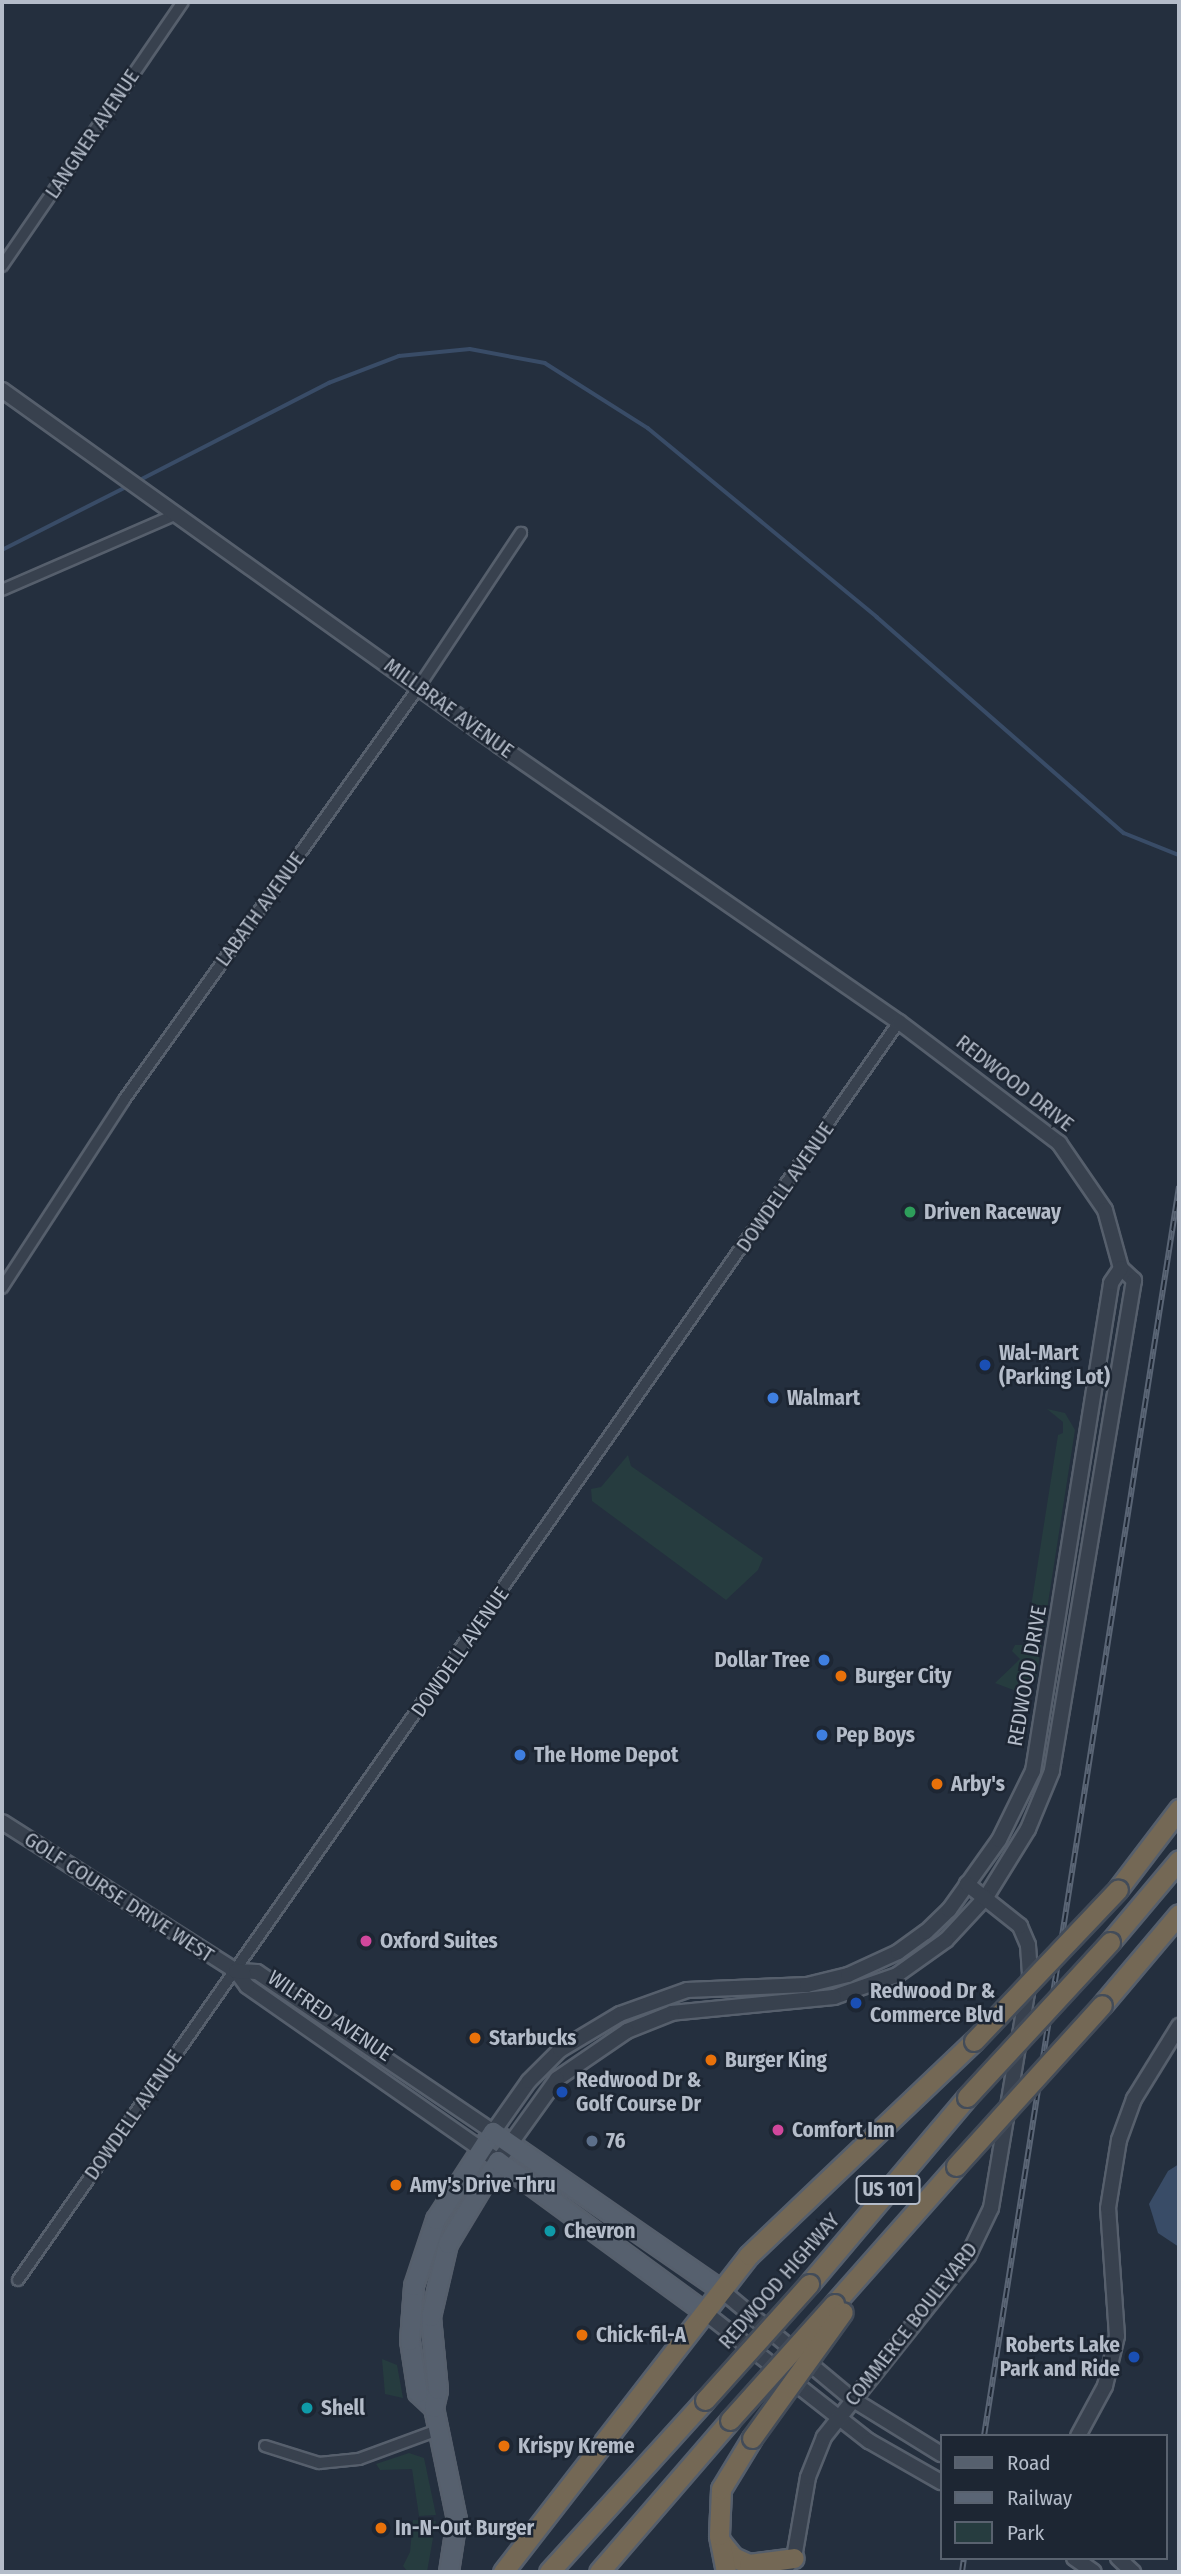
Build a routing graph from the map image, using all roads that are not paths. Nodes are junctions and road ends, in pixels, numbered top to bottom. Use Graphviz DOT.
graph roads {
  1 [pos="183,2"];
  2 [pos="2,266"];
  3 [pos="2,390"];
  4 [pos="177,514"];
  5 [pos="521,533"];
  6 [pos="2,590"];
  7 [pos="420,685"];
  8 [pos="899,1022"];
  9 [pos="1121,1268"];
  10 [pos="2,1288"];
  11 [pos="1179,1809"];
  12 [pos="2,1822"];
  13 [pos="1179,1860"];
  14 [pos="967,1884"];
  15 [pos="986,1897"];
  16 [pos="1179,1914"];
  17 [pos="886,1959"];
  18 [pos="236,1972"];
  19 [pos="897,1975"];
  20 [pos="761,1988"];
  21 [pos="762,2007"];
  22 [pos="620,2014"];
  23 [pos="1179,2026"];
  24 [pos="627,2031"];
  25 [pos="493,2132"];
  26 [pos="511,2143"];
  27 [pos="481,2149"];
  28 [pos="498,2161"];
  29 [pos="18,2280"];
  30 [pos="720,2289"];
  31 [pos="839,2308"];
  32 [pos="703,2311"];
  33 [pos="852,2399"];
  34 [pos="434,2408"];
  35 [pos="838,2419"];
  36 [pos="438,2430"];
  37 [pos="1079,2434"];
  38 [pos="265,2446"];
  39 [pos="940,2453"];
  40 [pos="940,2481"];
  41 [pos="721,2541"];
  42 [pos="1077,2560"];
  43 [pos="1120,2560"];
  44 [pos="788,2565"];
  45 [pos="449,2572"];
  46 [pos="503,2572"];
  47 [pos="549,2572"];
  48 [pos="599,2572"];
  49 [pos="726,2572"];
  50 [pos="1094,2572"];
  51 [pos="1133,2572"];
  1 -- 2 [label="street, LANGNER AVENUE"];
  3 -- 4 [label="street, MILLBRAE AVENUE"];
  4 -- 6 [label="street"];
  4 -- 7 [label="street, MILLBRAE AVENUE"];
  5 -- 7 [label="street, LABATH AVENUE"];
  7 -- 8 [label="street, MILLBRAE AVENUE"];
  7 -- 10 [label="street, LABATH AVENUE"];
  8 -- 9 [label="street, REDWOOD DRIVE"];
  8 -- 18 [label="street, DOWDELL AVENUE"];
  9 -- 14 [label="street, REDWOOD DRIVE"];
  9 -- 15 [label="street, REDWOOD DRIVE"];
  11 -- 30 [label="highway, bridge"];
  12 -- 18 [label="street, GOLF COURSE DRIVE WEST"];
  13 -- 47 [label="highway, REDWOOD HIGHWAY / US 101, bridge"];
  14 -- 15 [label="street, COMMERCE BOULEVARD"];
  14 -- 17 [label="street, REDWOOD DRIVE"];
  15 -- 19 [label="street, REDWOOD DRIVE"];
  15 -- 33 [label="street, COMMERCE BOULEVARD"];
  16 -- 31 [label="highway, US 101, bridge"];
  17 -- 19 [label="street"];
  17 -- 20 [label="street, REDWOOD DRIVE"];
  18 -- 25 [label="street, WILFRED AVENUE"];
  18 -- 27 [label="street, WILFRED AVENUE"];
  18 -- 29 [label="street, DOWDELL AVENUE"];
  19 -- 21 [label="street, REDWOOD DRIVE"];
  20 -- 21 [label="street"];
  20 -- 22 [label="street, REDWOOD DRIVE"];
  21 -- 24 [label="street, REDWOOD DRIVE"];
  22 -- 24 [label="street"];
  22 -- 25 [label="street, REDWOOD DRIVE"];
  23 -- 37 [label="street"];
  24 -- 26 [label="street, REDWOOD DRIVE"];
  25 -- 26 [label="main road, WILFRED AVENUE"];
  25 -- 27 [label="main road, REDWOOD DRIVE"];
  26 -- 28 [label="street, REDWOOD DRIVE"];
  26 -- 30 [label="main road, WILFRED AVENUE"];
  27 -- 28 [label="street, WILFRED AVENUE"];
  27 -- 34 [label="main road, REDWOOD DRIVE"];
  28 -- 32 [label="main road"];
  28 -- 34 [label="main road, REDWOOD DRIVE"];
  30 -- 32 [label="highway"];
  30 -- 33 [label="street"];
  31 -- 41 [label="highway, bridge"];
  31 -- 48 [label="highway, US 101, bridge"];
  32 -- 35 [label="street"];
  32 -- 46 [label="highway"];
  33 -- 35 [label="street, COMMERCE BOULEVARD"];
  33 -- 39 [label="street"];
  34 -- 36 [label="main road, REDWOOD DRIVE"];
  35 -- 40 [label="street"];
  35 -- 44 [label="street, COMMERCE BOULEVARD"];
  36 -- 38 [label="street"];
  36 -- 45 [label="main road, REDWOOD DRIVE"];
  41 -- 44 [label="highway"];
  41 -- 49 [label="highway"];
  42 -- 50 [label="street"];
  43 -- 51 [label="street"];
}
